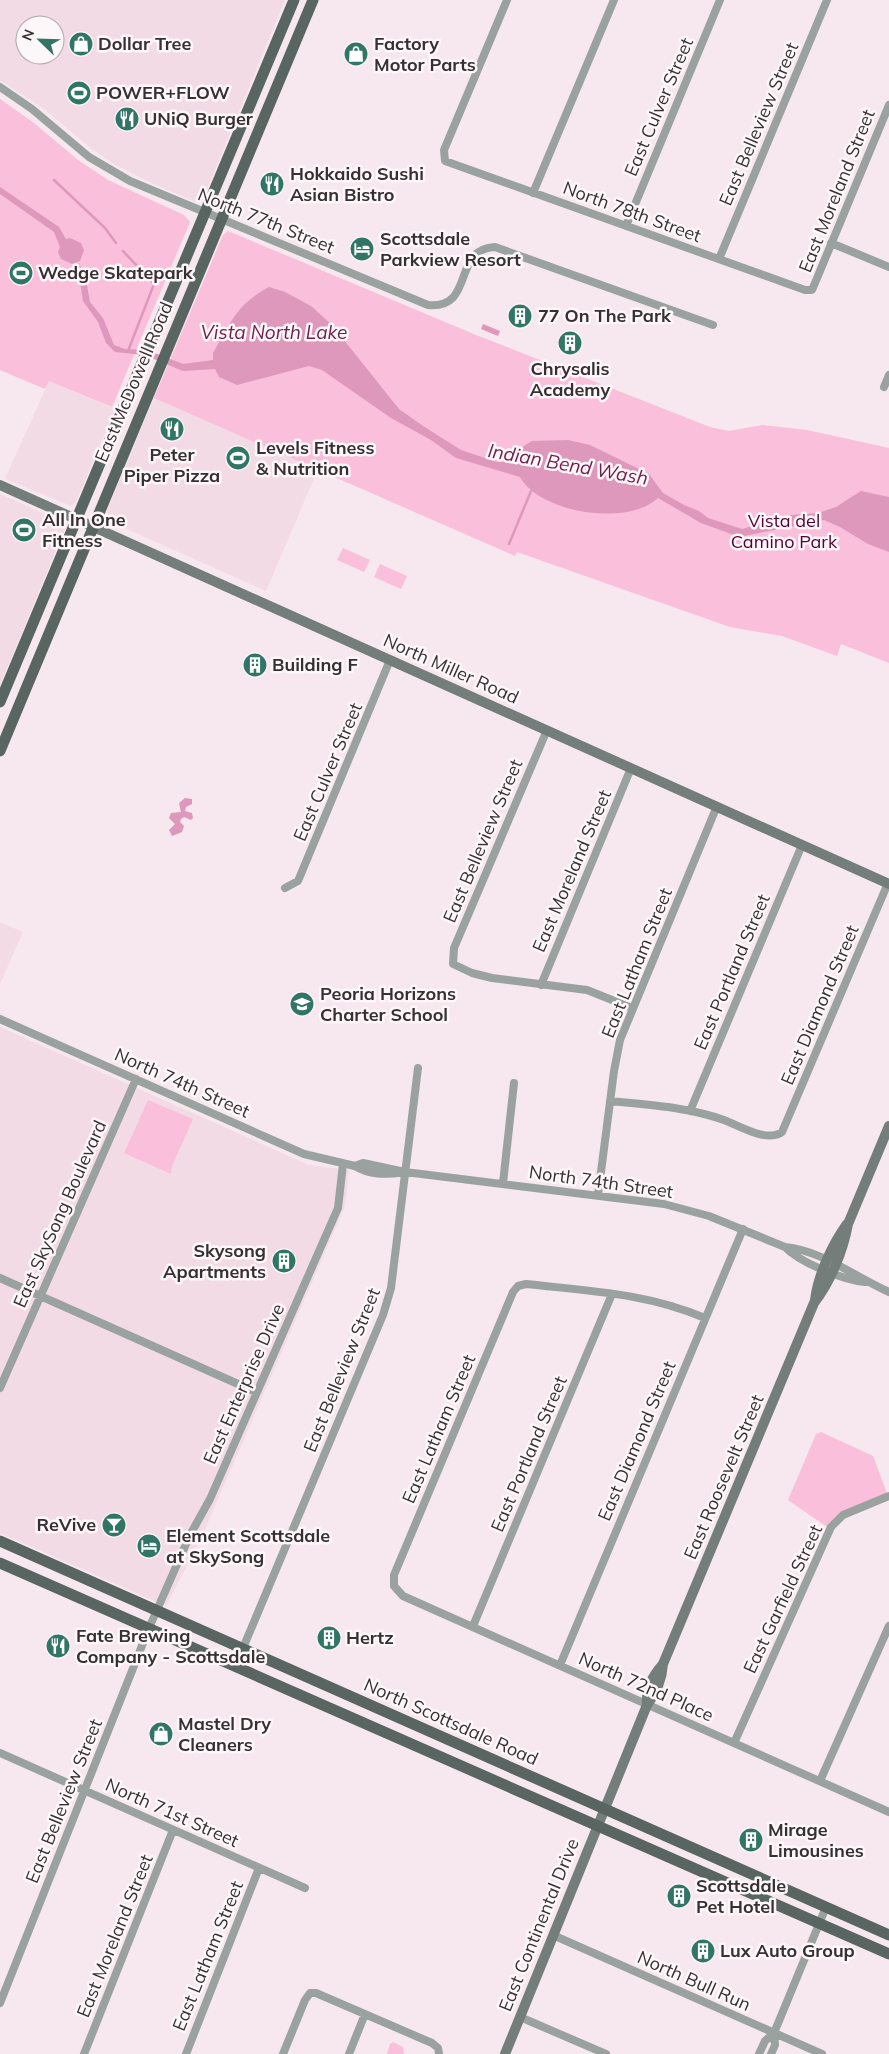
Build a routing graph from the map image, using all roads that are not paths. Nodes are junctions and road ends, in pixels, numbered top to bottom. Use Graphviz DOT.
graph roads {
  1 [pos="294,0"];
  2 [pos="313,0"];
  3 [pos="507,0"];
  4 [pos="614,0"];
  5 [pos="720,0"];
  6 [pos="827,0"];
  7 [pos="0,87"];
  8 [pos="889,104"];
  9 [pos="533,193"];
  10 [pos="205,213"];
  11 [pos="221,219"];
  12 [pos="626,226"];
  13 [pos="831,243"];
  14 [pos="719,259"];
  15 [pos="889,267"];
  16 [pos="812,290"];
  17 [pos="713,325"];
  18 [pos="889,375"];
  19 [pos="884,386"];
  20 [pos="0,485"];
  21 [pos="77,519"];
  22 [pos="93,526"];
  23 [pos="390,660"];
  24 [pos="0,702"];
  25 [pos="547,730"];
  26 [pos="0,751"];
  27 [pos="631,768"];
  28 [pos="717,806"];
  29 [pos="802,845"];
  30 [pos="888,883"];
  31 [pos="285,888"];
  32 [pos="541,985"];
  33 [pos="632,1008"];
  34 [pos="0,1018"];
  35 [pos="418,1068"];
  36 [pos="136,1079"];
  37 [pos="514,1083"];
  38 [pos="610,1100"];
  39 [pos="690,1111"];
  40 [pos="889,1126"];
  41 [pos="343,1164"];
  42 [pos="405,1172"];
  43 [pos="503,1183"];
  44 [pos="598,1195"];
  45 [pos="743,1229"];
  46 [pos="830,1267"];
  47 [pos="0,1278"];
  48 [pos="889,1292"];
  49 [pos="612,1294"];
  50 [pos="40,1296"];
  51 [pos="705,1318"];
  52 [pos="0,1388"];
  53 [pos="256,1392"];
  54 [pos="889,1496"];
  55 [pos="0,1541"];
  56 [pos="0,1563"];
  57 [pos="394,1586"];
  58 [pos="156,1611"];
  59 [pos="474,1626"];
  60 [pos="889,1626"];
  61 [pos="149,1628"];
  62 [pos="242,1649"];
  63 [pos="560,1665"];
  64 [pos="235,1667"];
  65 [pos="647,1705"];
  66 [pos="734,1744"];
  67 [pos="0,1753"];
  68 [pos="820,1781"];
  69 [pos="84,1790"];
  70 [pos="604,1808"];
  71 [pos="889,1812"];
  72 [pos="597,1825"];
  73 [pos="173,1830"];
  74 [pos="259,1868"];
  75 [pos="305,1888"];
  76 [pos="826,1907"];
  77 [pos="820,1923"];
  78 [pos="889,1935"];
  79 [pos="555,1936"];
  80 [pos="889,1954"];
  81 [pos="0,2003"];
  82 [pos="365,2014"];
  83 [pos="520,2017"];
  84 [pos="774,2032"];
  85 [pos="439,2051"];
  86 [pos="84,2054"];
  87 [pos="186,2054"];
  88 [pos="283,2054"];
  89 [pos="348,2054"];
  90 [pos="505,2054"];
  91 [pos="606,2054"];
  92 [pos="759,2054"];
  93 [pos="771,2054"];
  94 [pos="822,2054"];
  1 -- 10 [label="main road, East McDowell Road"];
  2 -- 11 [label="main road, East McDowell Road"];
  3 -- 9 [label="street, North 78th Street"];
  4 -- 9 [label="street"];
  5 -- 12 [label="street, East Culver Street"];
  6 -- 14 [label="street, East Belleview Street"];
  7 -- 10 [label="street, North 77th Street"];
  8 -- 13 [label="street, East Moreland Street"];
  9 -- 12 [label="street, North 78th Street"];
  10 -- 11 [label="street, North 77th Street"];
  10 -- 21 [label="main road, East McDowell Road"];
  11 -- 17 [label="street, North 77th Street"];
  11 -- 22 [label="main road, East McDowell Road"];
  12 -- 14 [label="street, North 78th Street"];
  13 -- 15 [label="street"];
  13 -- 16 [label="street, East Moreland Street"];
  14 -- 16 [label="street, North 78th Street"];
  18 -- 19 [label="street"];
  20 -- 21 [label="street, North Miller Road"];
  21 -- 22 [label="street, North Miller Road"];
  21 -- 24 [label="main road, East McDowell Road"];
  22 -- 23 [label="street, North Miller Road"];
  22 -- 26 [label="main road, East McDowell Road"];
  23 -- 25 [label="street, North Miller Road"];
  23 -- 31 [label="street, East Culver Street"];
  25 -- 27 [label="street, North Miller Road"];
  25 -- 32 [label="street, East Belleview Street"];
  27 -- 28 [label="street, North Miller Road"];
  27 -- 32 [label="street, East Moreland Street"];
  28 -- 29 [label="street, North Miller Road"];
  28 -- 33 [label="street, East Latham Street"];
  29 -- 30 [label="street, North Miller Road"];
  29 -- 39 [label="street, East Portland Street"];
  30 -- 39 [label="street, East Diamond Street"];
  32 -- 33 [label="street"];
  33 -- 38 [label="street, East Latham Street"];
  34 -- 36 [label="street, North 74th Street"];
  35 -- 42 [label="street, East Belleview Street"];
  36 -- 41 [label="street, North 74th Street"];
  36 -- 50 [label="street, East SkySong Boulevard"];
  37 -- 43 [label="street"];
  38 -- 39 [label="street"];
  38 -- 44 [label="street, East Latham Street"];
  40 -- 46 [label="street, East Roosevelt Street"];
  41 -- 42 [label="street, North 74th Street"];
  41 -- 53 [label="street, East Enterprise Drive"];
  42 -- 43 [label="street, North 74th Street"];
  42 -- 62 [label="street, East Belleview Street"];
  43 -- 44 [label="street, North 74th Street"];
  44 -- 45 [label="street, North 74th Street"];
  45 -- 46 [label="street, North 74th Street"];
  45 -- 51 [label="street, East Diamond Street"];
  46 -- 48 [label="street, North 74th Street"];
  46 -- 65 [label="street, East Roosevelt Street"];
  47 -- 50 [label="street"];
  49 -- 51 [label="street"];
  49 -- 57 [label="street, East Latham Street"];
  49 -- 59 [label="street, East Portland Street"];
  50 -- 52 [label="street, East SkySong Boulevard"];
  50 -- 53 [label="street"];
  51 -- 63 [label="street, East Diamond Street"];
  53 -- 58 [label="street, East Enterprise Drive"];
  54 -- 66 [label="street, East Garfield Street"];
  55 -- 58 [label="main road, North Scottsdale Road"];
  56 -- 61 [label="main road, North Scottsdale Road"];
  57 -- 59 [label="street, North 72nd Place"];
  58 -- 61 [label="street, East Belleview Street"];
  58 -- 62 [label="main road, North Scottsdale Road"];
  59 -- 63 [label="street, North 72nd Place"];
  60 -- 68 [label="street"];
  61 -- 64 [label="main road, North Scottsdale Road"];
  61 -- 69 [label="street, East Belleview Street"];
  62 -- 64 [label="street, East Belleview Street"];
  62 -- 70 [label="main road, North Scottsdale Road"];
  63 -- 65 [label="street, North 72nd Place"];
  64 -- 72 [label="main road, North Scottsdale Road"];
  65 -- 66 [label="street, North 72nd Place"];
  65 -- 70 [label="street, East Roosevelt Street"];
  66 -- 68 [label="street, North 72nd Place"];
  67 -- 69 [label="street, North 71st Street"];
  68 -- 71 [label="street, North 72nd Place"];
  69 -- 73 [label="street, North 71st Street"];
  69 -- 81 [label="street, East Belleview Street"];
  70 -- 72 [label="street, East Continental Drive"];
  70 -- 76 [label="main road, North Scottsdale Road"];
  72 -- 77 [label="main road, North Scottsdale Road"];
  72 -- 79 [label="street, East Continental Drive"];
  73 -- 74 [label="street, North 71st Street"];
  73 -- 86 [label="street, East Moreland Street"];
  74 -- 75 [label="street, North 71st Street"];
  74 -- 87 [label="street, East Latham Street"];
  76 -- 77 [label="street"];
  76 -- 78 [label="main road, North Scottsdale Road"];
  77 -- 80 [label="main road, North Scottsdale Road"];
  77 -- 84 [label="street"];
  79 -- 83 [label="street, East Continental Drive"];
  79 -- 84 [label="street, North Bull Run"];
  82 -- 85 [label="street"];
  82 -- 88 [label="street"];
  82 -- 89 [label="street"];
  83 -- 90 [label="street, East Continental Drive"];
  83 -- 91 [label="street"];
  84 -- 92 [label="street"];
  84 -- 93 [label="street"];
  84 -- 94 [label="street, North Bull Run"];
}
